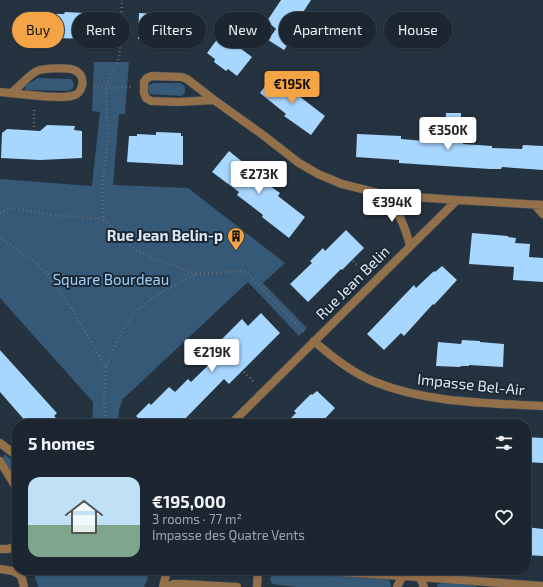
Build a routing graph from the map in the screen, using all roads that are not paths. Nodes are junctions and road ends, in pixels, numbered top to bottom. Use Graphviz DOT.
graph roads {
  1 [pos="0,92"];
  2 [pos="11,93"];
  3 [pos="214,100"];
  4 [pos="386,194"];
  5 [pos="457,200"];
  6 [pos="539,205"];
  7 [pos="543,214"];
  8 [pos="410,246"];
  9 [pos="314,341"];
  10 [pos="543,406"];
  11 [pos="236,419"];
  12 [pos="0,444"];
  13 [pos="12,452"];
  14 [pos="0,461"];
  15 [pos="12,481"];
  16 [pos="12,548"];
  17 [pos="0,549"];
  18 [pos="0,569"];
  19 [pos="12,571"];
  20 [pos="21,575"];
  21 [pos="166,575"];
  22 [pos="258,575"];
  23 [pos="388,575"];
  24 [pos="404,576"];
  25 [pos="419,577"];
  26 [pos="543,586"];
  27 [pos="24,587"];
  28 [pos="163,587"];
  29 [pos="166,587"];
  30 [pos="237,587"];
  31 [pos="257,587"];
  32 [pos="397,587"];
  33 [pos="424,587"];
  1 -- 2 [label="street"];
  2 -- 2 [label="street"];
  3 -- 3 [label="street"];
  3 -- 4 [label="street"];
  4 -- 5 [label="street"];
  4 -- 8 [label="street"];
  5 -- 6 [label="street"];
  5 -- 8 [label="street, Rue Jean Belin"];
  6 -- 7 [label="street"];
  8 -- 9 [label="street, Rue Jean Belin"];
  9 -- 10 [label="street, Impasse Bel-Air"];
  9 -- 11 [label="street, Rue Jean Belin"];
  12 -- 13 [label="street"];
  14 -- 15 [label="street"];
  16 -- 17 [label="street"];
  18 -- 19 [label="street"];
  20 -- 27 [label="street"];
  21 -- 28 [label="street"];
  22 -- 31 [label="street"];
  23 -- 24 [label="street"];
  24 -- 25 [label="street"];
  24 -- 32 [label="street"];
  25 -- 26 [label="street"];
  25 -- 33 [label="street"];
  29 -- 30 [label="street"];
}
